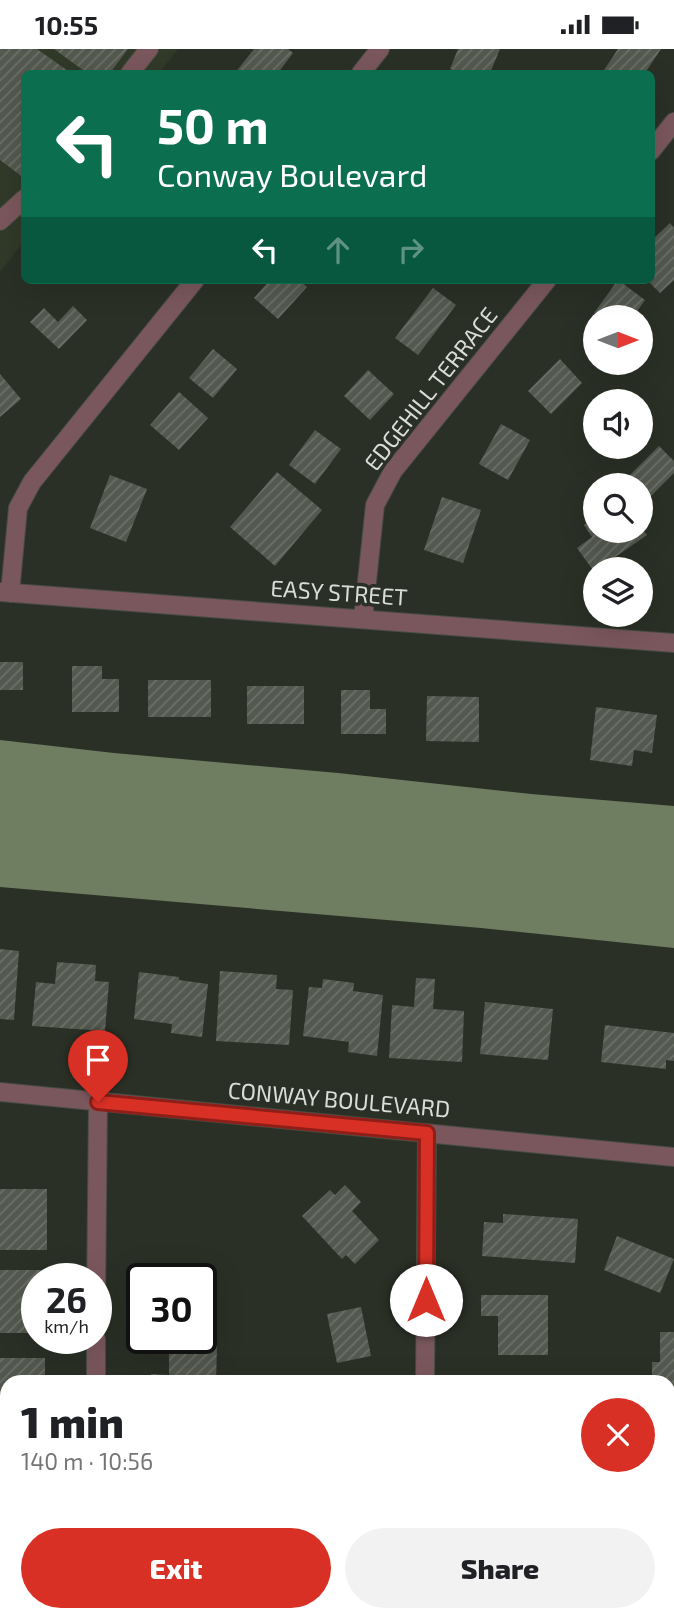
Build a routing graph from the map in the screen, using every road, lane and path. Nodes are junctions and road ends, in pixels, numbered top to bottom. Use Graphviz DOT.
graph roads {
  1 [pos="149,49"];
  2 [pos="380,49"];
  3 [pos="132,70"];
  4 [pos="363,70"];
  5 [pos="674,122"];
  6 [pos="655,146"];
  7 [pos="21,202"];
  8 [pos="0,221"];
  9 [pos="192,284"];
  10 [pos="544,284"];
  11 [pos="5,593"];
  12 [pos="363,619"];
  13 [pos="674,643"];
  14 [pos="0,1092"];
  15 [pos="18,1094"];
  16 [pos="0,1102"];
  17 [pos="98,1102"];
  18 [pos="427,1133"];
  19 [pos="674,1157"];
  20 [pos="96,1263"];
  21 [pos="96,1354"];
  22 [pos="96,1375"];
  23 [pos="425,1375"];
  1 -- 3 [label="street"];
  2 -- 4 [label="street"];
  5 -- 6 [label="street"];
  7 -- 8 [label="street"];
  9 -- 11 [label="street"];
  10 -- 12 [label="street, EDGEHILL TERRACE"];
  11 -- 12 [label="street, EASY STREET"];
  12 -- 13 [label="street, EASY STREET"];
  14 -- 15 [label="street, CONWAY BOULEVARD"];
  15 -- 16 [label="street"];
  15 -- 17 [label="street, CONWAY BOULEVARD"];
  17 -- 18 [label="street, CONWAY BOULEVARD"];
  17 -- 20 [label="street"];
  18 -- 19 [label="street, CONWAY BOULEVARD"];
  18 -- 23 [label="street"];
  21 -- 22 [label="street"];
}
